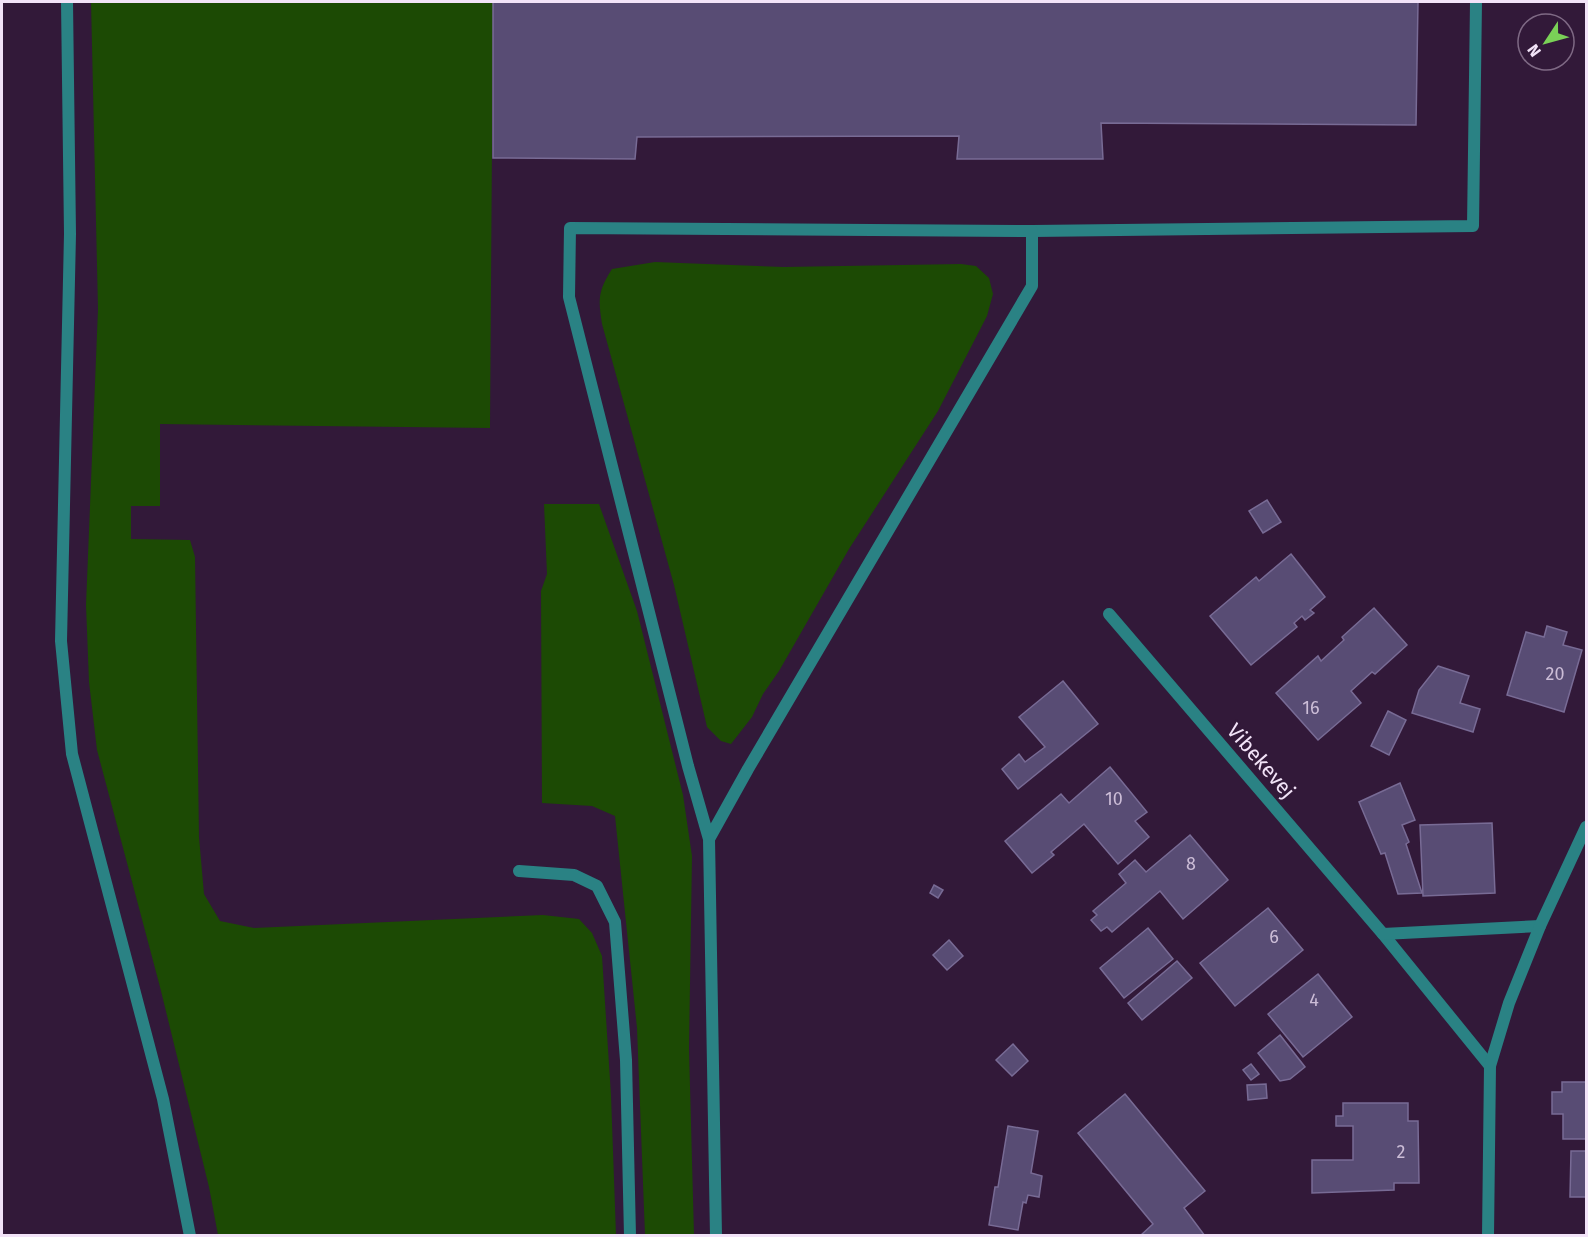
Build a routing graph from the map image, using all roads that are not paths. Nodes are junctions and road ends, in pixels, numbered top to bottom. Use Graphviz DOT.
graph roads {
  1 [pos="67,2"];
  2 [pos="1476,2"];
  3 [pos="1032,231"];
  4 [pos="1109,614"];
  5 [pos="1587,827"];
  6 [pos="709,839"];
  7 [pos="519,871"];
  8 [pos="1540,926"];
  9 [pos="1383,934"];
  10 [pos="1490,1066"];
  11 [pos="190,1236"];
  12 [pos="630,1236"];
  13 [pos="716,1236"];
  14 [pos="1488,1236"];
  1 -- 11 [label="street"];
  2 -- 3 [label="street"];
  3 -- 6 [label="street"];
  3 -- 6 [label="street"];
  4 -- 9 [label="street, Vibekevej"];
  5 -- 8 [label="street"];
  6 -- 13 [label="street"];
  7 -- 12 [label="street"];
  8 -- 9 [label="street"];
  8 -- 10 [label="street"];
  9 -- 10 [label="street, Vibekevej"];
  10 -- 14 [label="street"];
}
